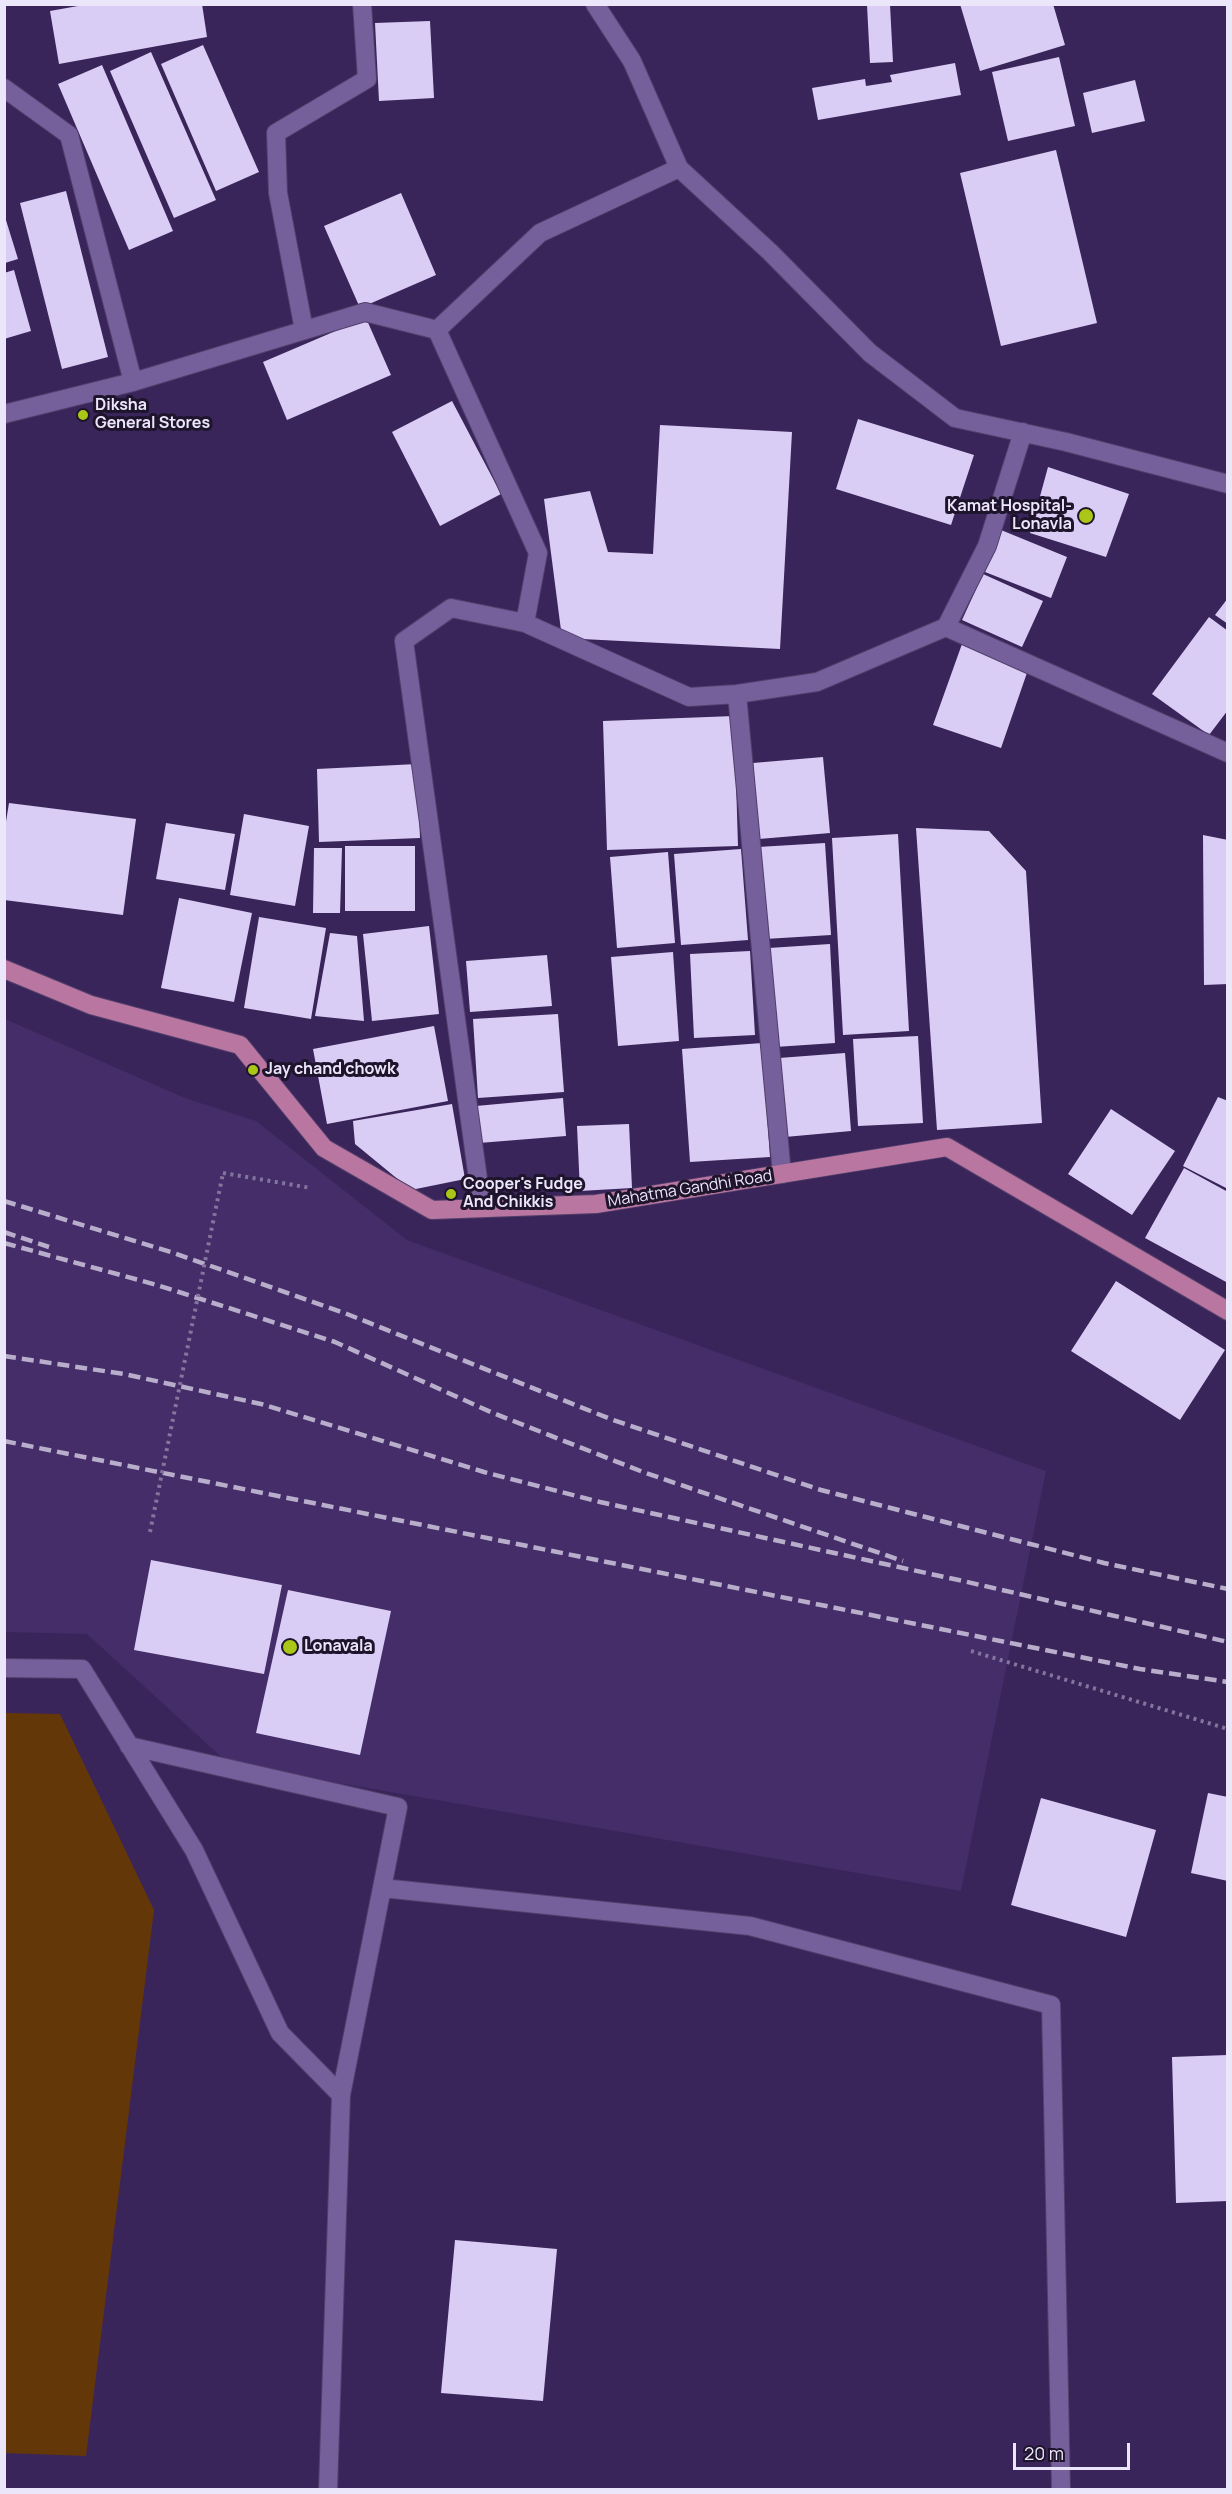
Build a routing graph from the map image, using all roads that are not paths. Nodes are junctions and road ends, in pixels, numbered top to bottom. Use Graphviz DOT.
graph roads {
  1 [pos="362,4"];
  2 [pos="595,4"];
  3 [pos="4,88"];
  4 [pos="679,168"];
  5 [pos="304,330"];
  6 [pos="437,330"];
  7 [pos="133,381"];
  8 [pos="4,414"];
  9 [pos="1023,432"];
  10 [pos="1227,484"];
  11 [pos="525,623"];
  12 [pos="946,627"];
  13 [pos="737,694"];
  14 [pos="1227,753"];
  15 [pos="4,969"];
  16 [pos="782,1174"];
  17 [pos="482,1208"];
  18 [pos="1227,1311"];
  19 [pos="4,1668"];
  20 [pos="129,1746"];
  21 [pos="382,1888"];
  22 [pos="341,2095"];
  23 [pos="328,2490"];
  24 [pos="1061,2490"];
  1 -- 5 [label="street"];
  2 -- 4 [label="street"];
  3 -- 7 [label="street"];
  4 -- 6 [label="street"];
  4 -- 9 [label="street"];
  5 -- 6 [label="street"];
  5 -- 7 [label="street"];
  6 -- 11 [label="street"];
  7 -- 8 [label="street"];
  9 -- 10 [label="street"];
  9 -- 12 [label="street"];
  11 -- 13 [label="street"];
  11 -- 17 [label="street"];
  12 -- 13 [label="street"];
  12 -- 14 [label="street"];
  13 -- 16 [label="street"];
  15 -- 17 [label="main road, Mahatma Gandhi Road"];
  16 -- 17 [label="main road, Mahatma Gandhi Road"];
  16 -- 18 [label="main road, Mahatma Gandhi Road"];
  19 -- 20 [label="street"];
  20 -- 21 [label="street"];
  20 -- 22 [label="street"];
  21 -- 22 [label="street"];
  21 -- 24 [label="street"];
  22 -- 23 [label="street"];
}
